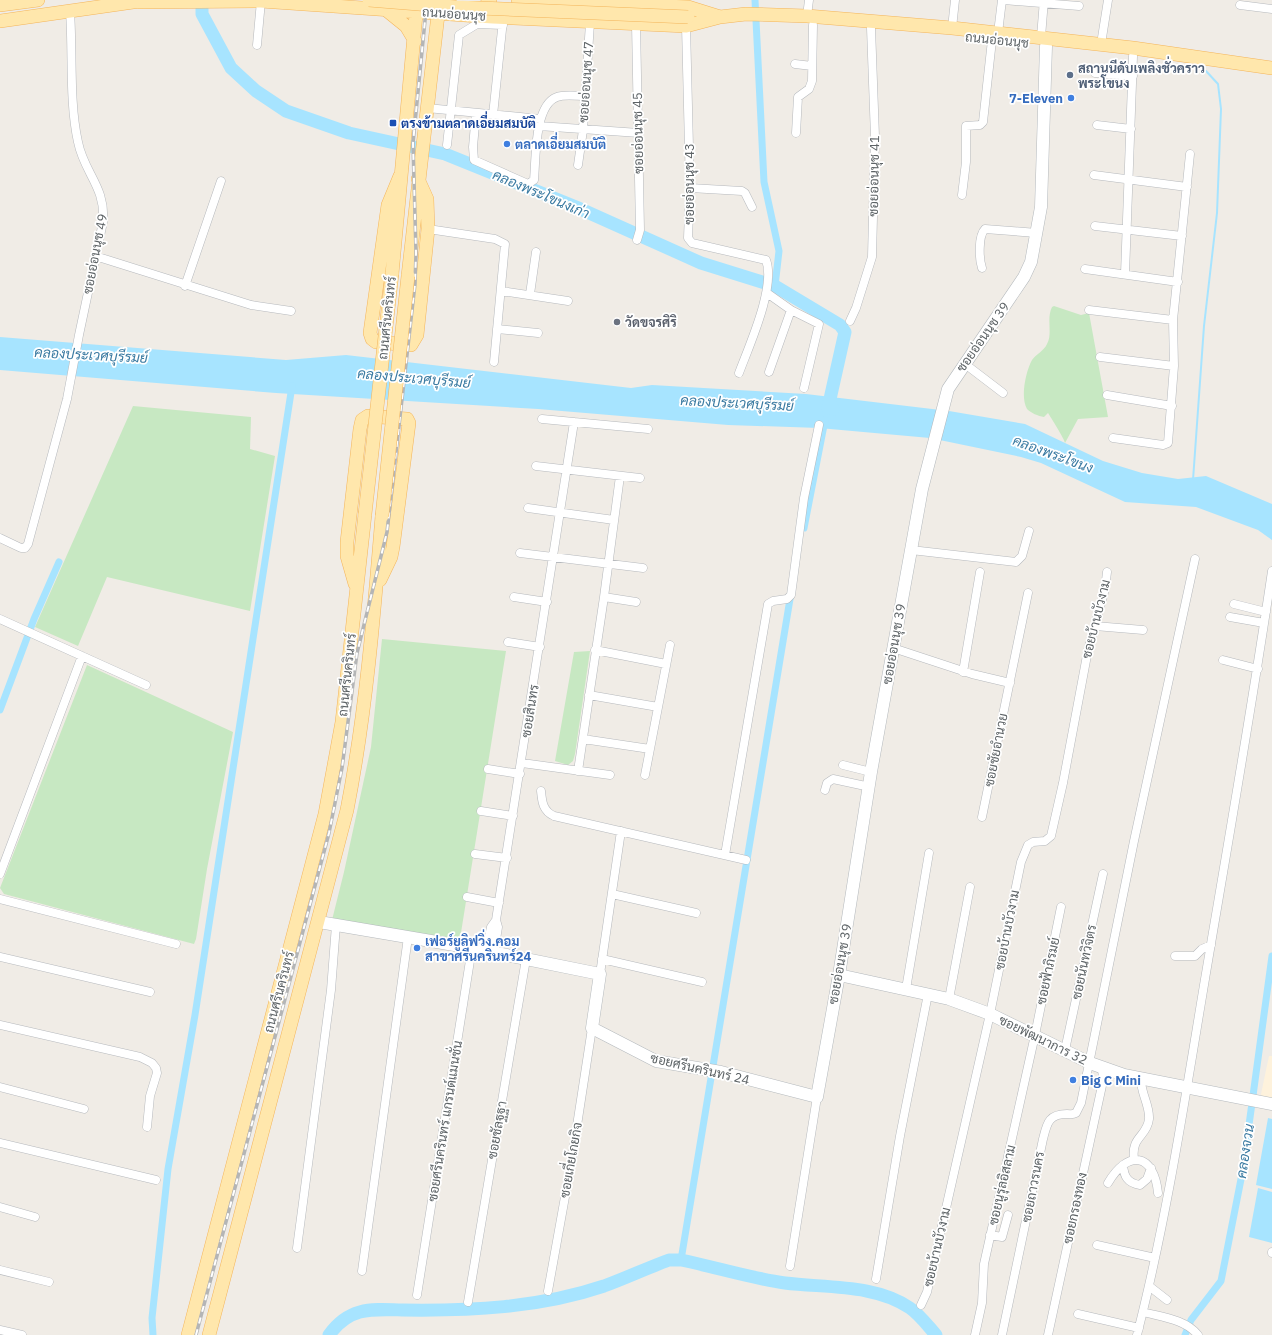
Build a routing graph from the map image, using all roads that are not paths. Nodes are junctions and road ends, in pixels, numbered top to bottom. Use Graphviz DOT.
graph roads {
  1 [pos="38,0"];
  2 [pos="236,0"];
  3 [pos="490,0"];
  4 [pos="518,0"];
  5 [pos="808,0"];
  6 [pos="954,0"];
  7 [pos="1003,0"];
  8 [pos="1108,0"];
  9 [pos="144,1"];
  10 [pos="171,1"];
  11 [pos="261,1"];
  12 [pos="364,2"];
  13 [pos="588,2"];
  14 [pos="1044,2"];
  15 [pos="1240,5"];
  16 [pos="0,6"];
  17 [pos="417,6"];
  18 [pos="439,6"];
  19 [pos="1080,6"];
  20 [pos="385,9"];
  21 [pos="1272,9"];
  22 [pos="70,12"];
  23 [pos="688,13"];
  24 [pos="465,15"];
  25 [pos="500,20"];
  26 [pos="0,21"];
  27 [pos="809,22"];
  28 [pos="590,23"];
  29 [pos="636,24"];
  30 [pos="871,28"];
  31 [pos="952,32"];
  32 [pos="995,36"];
  33 [pos="415,41"];
  34 [pos="1043,42"];
  35 [pos="434,44"];
  36 [pos="256,45"];
  37 [pos="1101,48"];
  38 [pos="1133,52"];
  39 [pos="794,64"];
  40 [pos="812,66"];
  41 [pos="1272,68"];
  42 [pos="1095,73"];
  43 [pos="1272,75"];
  44 [pos="1133,76"];
  45 [pos="585,96"];
  46 [pos="427,108"];
  47 [pos="451,111"];
  48 [pos="476,113"];
  49 [pos="493,115"];
  50 [pos="540,123"];
  51 [pos="1097,125"];
  52 [pos="1130,129"];
  53 [pos="583,130"];
  54 [pos="639,133"];
  55 [pos="796,133"];
  56 [pos="447,145"];
  57 [pos="1190,154"];
  58 [pos="578,164"];
  59 [pos="1094,175"];
  60 [pos="400,176"];
  61 [pos="418,179"];
  62 [pos="221,181"];
  63 [pos="1128,181"];
  64 [pos="1187,187"];
  65 [pos="690,188"];
  66 [pos="962,195"];
  67 [pos="752,207"];
  68 [pos="1095,226"];
  69 [pos="428,228"];
  70 [pos="1127,229"];
  71 [pos="1037,233"];
  72 [pos="639,235"];
  73 [pos="1182,236"];
  74 [pos="536,252"];
  75 [pos="95,256"];
  76 [pos="982,268"];
  77 [pos="1085,269"];
  78 [pos="1125,274"];
  79 [pos="1178,282"];
  80 [pos="185,286"];
  81 [pos="767,290"];
  82 [pos="501,291"];
  83 [pos="530,294"];
  84 [pos="568,301"];
  85 [pos="791,310"];
  86 [pos="1089,310"];
  87 [pos="291,311"];
  88 [pos="850,320"];
  89 [pos="1174,320"];
  90 [pos="497,329"];
  91 [pos="538,333"];
  92 [pos="1100,357"];
  93 [pos="494,362"];
  94 [pos="965,364"];
  95 [pos="1174,366"];
  96 [pos="769,372"];
  97 [pos="740,373"];
  98 [pos="804,388"];
  99 [pos="1003,393"];
  100 [pos="1107,395"];
  101 [pos="1172,406"];
  102 [pos="542,419"];
  103 [pos="574,422"];
  104 [pos="820,425"];
  105 [pos="648,429"];
  106 [pos="1113,438"];
  107 [pos="536,466"];
  108 [pos="567,470"];
  109 [pos="620,476"];
  110 [pos="640,478"];
  111 [pos="528,508"];
  112 [pos="561,512"];
  113 [pos="614,520"];
  114 [pos="1029,530"];
  115 [pos="0,538"];
  116 [pos="911,550"];
  117 [pos="520,553"];
  118 [pos="554,557"];
  119 [pos="1195,559"];
  120 [pos="608,563"];
  121 [pos="644,568"];
  122 [pos="1272,571"];
  123 [pos="980,572"];
  124 [pos="1107,572"];
  125 [pos="357,588"];
  126 [pos="376,589"];
  127 [pos="1028,593"];
  128 [pos="514,597"];
  129 [pos="604,597"];
  130 [pos="547,602"];
  131 [pos="636,602"];
  132 [pos="1270,603"];
  133 [pos="1234,604"];
  134 [pos="1266,612"];
  135 [pos="1230,617"];
  136 [pos="0,619"];
  137 [pos="1264,623"];
  138 [pos="1095,626"];
  139 [pos="1143,630"];
  140 [pos="508,642"];
  141 [pos="670,645"];
  142 [pos="540,647"];
  143 [pos="893,648"];
  144 [pos="595,650"];
  145 [pos="82,656"];
  146 [pos="1223,660"];
  147 [pos="666,664"];
  148 [pos="1258,669"];
  149 [pos="963,672"];
  150 [pos="1010,683"];
  151 [pos="146,685"];
  152 [pos="589,695"];
  153 [pos="658,707"];
  154 [pos="583,739"];
  155 [pos="650,749"];
  156 [pos="522,763"];
  157 [pos="843,765"];
  158 [pos="488,769"];
  159 [pos="578,771"];
  160 [pos="871,772"];
  161 [pos="520,774"];
  162 [pos="645,775"];
  163 [pos="610,776"];
  164 [pos="870,787"];
  165 [pos="825,790"];
  166 [pos="541,791"];
  167 [pos="482,811"];
  168 [pos="513,816"];
  169 [pos="982,817"];
  170 [pos="621,831"];
  171 [pos="929,853"];
  172 [pos="475,854"];
  173 [pos="725,855"];
  174 [pos="507,858"];
  175 [pos="746,860"];
  176 [pos="0,874"];
  177 [pos="1103,874"];
  178 [pos="970,888"];
  179 [pos="612,894"];
  180 [pos="467,897"];
  181 [pos="0,899"];
  182 [pos="499,903"];
  183 [pos="1062,907"];
  184 [pos="696,913"];
  185 [pos="319,922"];
  186 [pos="336,925"];
  187 [pos="408,937"];
  188 [pos="176,944"];
  189 [pos="1211,945"];
  190 [pos="472,948"];
  191 [pos="490,951"];
  192 [pos="1175,956"];
  193 [pos="0,957"];
  194 [pos="526,959"];
  195 [pos="602,959"];
  196 [pos="600,974"];
  197 [pos="839,975"];
  198 [pos="702,982"];
  199 [pos="906,989"];
  200 [pos="150,992"];
  201 [pos="928,994"];
  202 [pos="948,999"];
  203 [pos="990,1014"];
  204 [pos="0,1024"];
  205 [pos="592,1028"];
  206 [pos="1035,1035"];
  207 [pos="1065,1050"];
  208 [pos="1090,1062"];
  209 [pos="1107,1069"];
  210 [pos="1141,1078"];
  211 [pos="0,1087"];
  212 [pos="1186,1088"];
  213 [pos="817,1098"];
  214 [pos="1271,1104"];
  215 [pos="84,1109"];
  216 [pos="147,1126"];
  217 [pos="0,1143"];
  218 [pos="1134,1159"];
  219 [pos="1123,1165"];
  220 [pos="1151,1168"];
  221 [pos="156,1180"];
  222 [pos="1108,1183"];
  223 [pos="1158,1193"];
  224 [pos="0,1207"];
  225 [pos="1008,1215"];
  226 [pos="35,1217"];
  227 [pos="990,1235"];
  228 [pos="1097,1245"];
  229 [pos="297,1248"];
  230 [pos="1155,1258"];
  231 [pos="790,1266"];
  232 [pos="0,1270"];
  233 [pos="362,1271"];
  234 [pos="876,1279"];
  235 [pos="49,1282"];
  236 [pos="1149,1286"];
  237 [pos="548,1291"];
  238 [pos="417,1295"];
  239 [pos="1167,1300"];
  240 [pos="468,1302"];
  241 [pos="921,1305"];
  242 [pos="1143,1312"];
  243 [pos="1078,1314"];
  244 [pos="0,1330"];
  245 [pos="1138,1331"];
  246 [pos="1195,1332"];
  247 [pos="22,1335"];
  248 [pos="188,1335"];
  249 [pos="210,1335"];
  250 [pos="975,1335"];
  251 [pos="1002,1335"];
  252 [pos="1048,1335"];
  1 -- 16 [label="main road"];
  2 -- 10 [label="main road, ถนนอ่อนนุช"];
  2 -- 11 [label="main road, ถนนอ่อนนุช"];
  3 -- 25 [label="main road"];
  4 -- 13 [label="main road, ถนนอ่อนนุช"];
  5 -- 27 [label="street"];
  6 -- 31 [label="street"];
  7 -- 14 [label="street"];
  7 -- 32 [label="street"];
  8 -- 37 [label="street"];
  9 -- 10 [label="main road, ถนนอ่อนนุช"];
  9 -- 22 [label="main road, ถนนอ่อนนุช"];
  11 -- 12 [label="main road, ถนนอ่อนนุช"];
  11 -- 36 [label="street"];
  12 -- 20 [label="main road, ถนนอ่อนนุช"];
  12 -- 23 [label="main road, ถนนอ่อนนุช, bridge"];
  13 -- 23 [label="main road, ถนนอ่อนนุช"];
  14 -- 19 [label="street"];
  14 -- 34 [label="street"];
  15 -- 21 [label="street"];
  17 -- 18 [label="main road, ถนนอ่อนนุช"];
  17 -- 20 [label="main road, ถนนอ่อนนุช"];
  17 -- 33 [label="main road, ถนนศรีนครินทร์"];
  18 -- 24 [label="main road, ถนนอ่อนนุช"];
  18 -- 35 [label="main road, ถนนศรีนครินทร์"];
  20 -- 33 [label="main road"];
  22 -- 26 [label="main road, ถนนอ่อนนุช"];
  22 -- 75 [label="street, ซอยอ่อนนุช 49"];
  23 -- 27 [label="main road, ถนนอ่อนนุช"];
  23 -- 29 [label="main road, ถนนอ่อนนุช"];
  23 -- 65 [label="street, ซอยอ่อนนุช 43"];
  24 -- 25 [label="main road, ถนนอ่อนนุช"];
  24 -- 35 [label="main road"];
  25 -- 28 [label="main road, ถนนอ่อนนุช"];
  25 -- 47 [label="street"];
  25 -- 49 [label="street"];
  27 -- 30 [label="main road, ถนนอ่อนนุช"];
  27 -- 31 [label="main road, ถนนอ่อนนุช"];
  27 -- 40 [label="street"];
  28 -- 29 [label="main road, ถนนอ่อนนุช"];
  28 -- 45 [label="street, ซอยอ่อนนุช 47"];
  29 -- 54 [label="street, ซอยอ่อนนุช 45"];
  30 -- 31 [label="main road, ถนนอ่อนนุช"];
  30 -- 88 [label="street, ซอยอ่อนนุช 41"];
  31 -- 32 [label="main road, ถนนอ่อนนุช"];
  32 -- 34 [label="main road, ถนนอ่อนนุช"];
  32 -- 66 [label="street"];
  33 -- 60 [label="main road, ถนนศรีนครินทร์"];
  34 -- 37 [label="main road, ถนนอ่อนนุช"];
  34 -- 71 [label="street, ซอยอ่อนนุช 39"];
  35 -- 46 [label="main road, ถนนศรีนครินทร์"];
  37 -- 38 [label="main road, ถนนอ่อนนุช"];
  38 -- 41 [label="main road, ถนนอ่อนนุช"];
  38 -- 43 [label="main road, ถนนอ่อนนุช"];
  38 -- 44 [label="street"];
  39 -- 40 [label="street"];
  40 -- 55 [label="street"];
  42 -- 44 [label="street"];
  44 -- 52 [label="street"];
  45 -- 50 [label="street"];
  45 -- 53 [label="street, ซอยอ่อนนุช 47"];
  46 -- 47 [label="street"];
  46 -- 61 [label="main road, ถนนศรีนครินทร์"];
  47 -- 48 [label="street"];
  47 -- 56 [label="street"];
  48 -- 49 [label="street"];
  48 -- 50 [label="street"];
  49 -- 50 [label="street"];
  50 -- 53 [label="street"];
  51 -- 52 [label="street"];
  52 -- 63 [label="street"];
  53 -- 54 [label="street"];
  53 -- 58 [label="street, ซอยอ่อนนุช 47"];
  54 -- 72 [label="street, ซอยอ่อนนุช 45"];
  57 -- 64 [label="street"];
  59 -- 63 [label="street"];
  60 -- 69 [label="main road"];
  60 -- 125 [label="main road, ถนนศรีนครินทร์, bridge"];
  61 -- 69 [label="main road"];
  61 -- 126 [label="main road, ถนนศรีนครินทร์, bridge"];
  62 -- 80 [label="street"];
  63 -- 64 [label="street"];
  63 -- 70 [label="street"];
  64 -- 73 [label="street"];
  65 -- 67 [label="street"];
  65 -- 81 [label="street, ซอยอ่อนนุช 43"];
  68 -- 70 [label="street"];
  69 -- 82 [label="street"];
  70 -- 73 [label="street"];
  70 -- 78 [label="street"];
  71 -- 76 [label="street"];
  71 -- 94 [label="street, ซอยอ่อนนุช 39"];
  73 -- 79 [label="street"];
  74 -- 83 [label="street"];
  75 -- 80 [label="street"];
  75 -- 115 [label="street, ซอยอ่อนนุช 49"];
  77 -- 78 [label="street"];
  78 -- 79 [label="street"];
  79 -- 89 [label="street"];
  80 -- 87 [label="street"];
  81 -- 85 [label="street"];
  81 -- 97 [label="street, ซอยอ่อนนุช 43"];
  82 -- 83 [label="street"];
  82 -- 90 [label="street"];
  83 -- 84 [label="street"];
  85 -- 96 [label="street"];
  85 -- 98 [label="street"];
  86 -- 89 [label="street"];
  89 -- 95 [label="street"];
  90 -- 91 [label="street"];
  90 -- 93 [label="street"];
  92 -- 95 [label="street"];
  94 -- 99 [label="street"];
  94 -- 116 [label="street, ซอยอ่อนนุช 39"];
  95 -- 101 [label="street"];
  100 -- 101 [label="street"];
  101 -- 106 [label="street"];
  102 -- 103 [label="street"];
  103 -- 105 [label="street"];
  103 -- 108 [label="street, ซอยสินทร"];
  104 -- 173 [label="street"];
  107 -- 108 [label="street"];
  108 -- 109 [label="street"];
  108 -- 112 [label="street, ซอยสินทร"];
  109 -- 110 [label="street"];
  109 -- 113 [label="street"];
  111 -- 112 [label="street"];
  112 -- 113 [label="street"];
  112 -- 118 [label="street, ซอยสินทร"];
  113 -- 120 [label="street"];
  114 -- 116 [label="street"];
  116 -- 143 [label="street, ซอยอ่อนนุช 39"];
  117 -- 118 [label="street"];
  118 -- 120 [label="street"];
  118 -- 130 [label="street, ซอยสินทร"];
  119 -- 208 [label="street"];
  120 -- 121 [label="street"];
  120 -- 129 [label="street"];
  122 -- 132 [label="street"];
  123 -- 149 [label="street"];
  124 -- 138 [label="street, ซอยบ้านบัวงาม"];
  125 -- 126 [label="main road"];
  125 -- 248 [label="main road, ถนนศรีนครินทร์"];
  126 -- 185 [label="main road, ถนนศรีนครินทร์"];
  127 -- 150 [label="street, ซอยชัยอำนวย"];
  128 -- 130 [label="street"];
  129 -- 131 [label="street"];
  129 -- 144 [label="street"];
  130 -- 142 [label="street, ซอยสินทร"];
  132 -- 134 [label="street"];
  133 -- 134 [label="street"];
  134 -- 137 [label="street"];
  135 -- 137 [label="street"];
  136 -- 145 [label="street"];
  137 -- 148 [label="street"];
  138 -- 139 [label="street"];
  138 -- 203 [label="street, ซอยบ้านบัวงาม"];
  140 -- 142 [label="street"];
  141 -- 147 [label="street"];
  142 -- 156 [label="street, ซอยสินทร"];
  143 -- 149 [label="street"];
  143 -- 160 [label="street, ซอยอ่อนนุช 39"];
  144 -- 147 [label="street"];
  144 -- 152 [label="street"];
  145 -- 151 [label="street"];
  145 -- 176 [label="street"];
  146 -- 148 [label="street"];
  147 -- 153 [label="street"];
  148 -- 189 [label="street"];
  149 -- 150 [label="street"];
  150 -- 169 [label="street, ซอยชัยอำนวย"];
  152 -- 153 [label="street"];
  152 -- 154 [label="street"];
  153 -- 155 [label="street"];
  154 -- 155 [label="street"];
  154 -- 159 [label="street"];
  155 -- 162 [label="street"];
  156 -- 159 [label="street"];
  156 -- 161 [label="street, ซอยสินทร"];
  157 -- 160 [label="street"];
  158 -- 161 [label="street"];
  159 -- 163 [label="street"];
  160 -- 164 [label="street, ซอยอ่อนนุช 39"];
  161 -- 168 [label="street, ซอยสินทร"];
  164 -- 165 [label="street"];
  164 -- 197 [label="street, ซอยอ่อนนุช 39"];
  166 -- 170 [label="street"];
  167 -- 168 [label="street"];
  168 -- 174 [label="street, ซอยสินทร"];
  170 -- 173 [label="street"];
  170 -- 179 [label="street"];
  171 -- 199 [label="street"];
  172 -- 174 [label="street"];
  173 -- 175 [label="street"];
  174 -- 182 [label="street, ซอยสินทร"];
  177 -- 207 [label="street, ซอยนันทวิจิตร"];
  178 -- 202 [label="street"];
  179 -- 184 [label="street"];
  179 -- 195 [label="street"];
  180 -- 182 [label="street"];
  181 -- 188 [label="street"];
  182 -- 191 [label="street, ซอยสินทร"];
  183 -- 206 [label="street, ซอยฟ้าภิรมย์"];
  185 -- 186 [label="street"];
  185 -- 249 [label="main road, ถนนศรีนครินทร์"];
  186 -- 187 [label="street"];
  186 -- 229 [label="street"];
  187 -- 190 [label="street"];
  187 -- 233 [label="street"];
  189 -- 192 [label="street"];
  189 -- 212 [label="street"];
  190 -- 191 [label="street"];
  190 -- 238 [label="street, ซอยศรีนครินทร์ แกรนด์แมนชั่น"];
  191 -- 194 [label="street"];
  193 -- 200 [label="street"];
  194 -- 196 [label="street"];
  194 -- 240 [label="street, ซอยชัลฐฐา"];
  195 -- 196 [label="street"];
  195 -- 198 [label="street"];
  196 -- 205 [label="street"];
  197 -- 199 [label="street, ซอยพัฒนาการ 32"];
  197 -- 213 [label="street, ซอยอ่อนนุช 39"];
  199 -- 201 [label="street, ซอยพัฒนาการ 32"];
  201 -- 202 [label="street, ซอยพัฒนาการ 32"];
  201 -- 234 [label="street"];
  202 -- 203 [label="street, ซอยพัฒนาการ 32"];
  203 -- 206 [label="street, ซอยพัฒนาการ 32"];
  203 -- 241 [label="street, ซอยบ้านบัวงาม"];
  204 -- 216 [label="street"];
  205 -- 213 [label="street, ซอยศรีนครินทร์ 24"];
  205 -- 237 [label="street, ซอยเกี่ยโกยกิจ"];
  206 -- 207 [label="street, ซอยพัฒนาการ 32"];
  206 -- 227 [label="street, ซอยนูรุ่ลอิสลาม"];
  207 -- 208 [label="street, ซอยพัฒนาการ 32"];
  208 -- 209 [label="street, ซอยพัฒนาการ 32"];
  208 -- 251 [label="street, ซอยถาวรนคร"];
  209 -- 210 [label="street, ซอยพัฒนาการ 32"];
  209 -- 252 [label="street, ซอยกรองทอง"];
  210 -- 212 [label="street, ซอยพัฒนาการ 32"];
  210 -- 218 [label="street"];
  211 -- 215 [label="street"];
  212 -- 214 [label="street, ซอยพัฒนาการ 32"];
  212 -- 230 [label="street"];
  213 -- 231 [label="street, ซอยอ่อนนุช 39"];
  217 -- 221 [label="street"];
  218 -- 219 [label="street"];
  218 -- 220 [label="street"];
  219 -- 220 [label="street"];
  219 -- 222 [label="street"];
  220 -- 223 [label="street"];
  224 -- 226 [label="street"];
  225 -- 227 [label="street"];
  227 -- 250 [label="street, ซอยนูรุ่ลอิสลาม"];
  228 -- 230 [label="street"];
  230 -- 236 [label="street"];
  232 -- 235 [label="street"];
  236 -- 239 [label="street"];
  236 -- 242 [label="street"];
  242 -- 245 [label="street"];
  242 -- 246 [label="street"];
  243 -- 245 [label="street"];
  244 -- 247 [label="street"];
}
